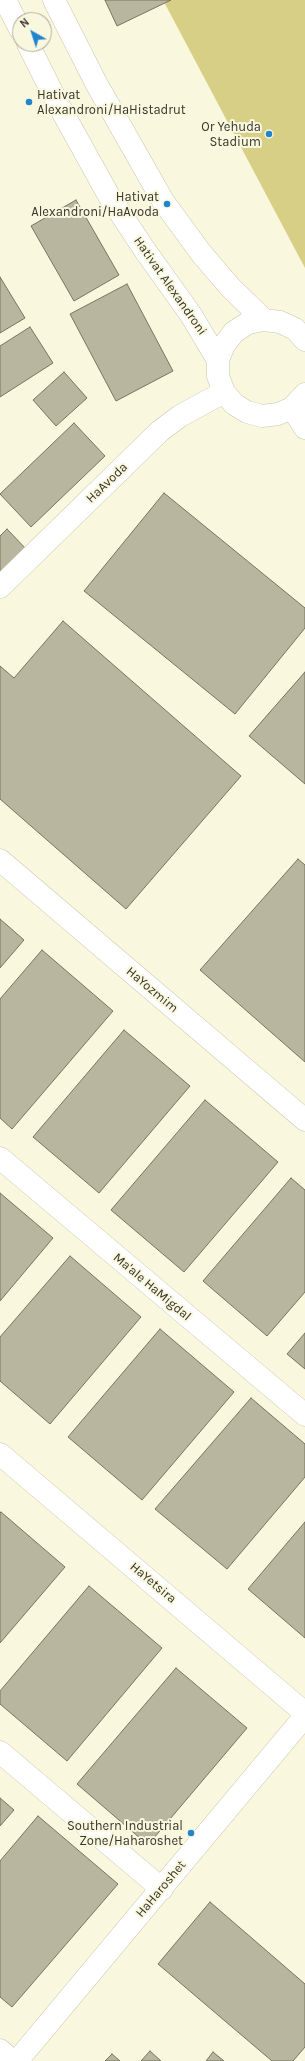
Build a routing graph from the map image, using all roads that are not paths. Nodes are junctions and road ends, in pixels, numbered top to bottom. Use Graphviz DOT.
graph roads {
  1 [pos="6,0"];
  2 [pos="54,0"];
  3 [pos="12,12"];
  4 [pos="32,52"];
  5 [pos="264,320"];
  6 [pos="305,340"];
  7 [pos="218,360"];
  8 [pos="224,392"];
  9 [pos="298,401"];
  10 [pos="305,428"];
  11 [pos="0,587"];
  12 [pos="0,860"];
  13 [pos="305,1120"];
  14 [pos="0,1158"];
  15 [pos="305,1415"];
  16 [pos="0,1454"];
  17 [pos="305,1713"];
  18 [pos="305,1716"];
  19 [pos="0,1752"];
  20 [pos="162,1888"];
  21 [pos="0,2050"];
  22 [pos="12,2061"];
  23 [pos="17,2061"];
  1 -- 3 [label="street"];
  2 -- 5 [label="street"];
  4 -- 7 [label="street, Hativat Alexandroni"];
  5 -- 6 [label="street"];
  5 -- 7 [label="street"];
  7 -- 8 [label="street"];
  8 -- 9 [label="street"];
  8 -- 11 [label="street, HaAvoda"];
  9 -- 10 [label="street"];
  12 -- 13 [label="street, HaYozmim"];
  14 -- 15 [label="street, Ma'ale HaMigdal"];
  16 -- 17 [label="street, HaYetsira"];
  18 -- 20 [label="street, HaHaroshet"];
  19 -- 20 [label="street"];
  20 -- 23 [label="street, HaHaroshet"];
  21 -- 22 [label="street"];
}
